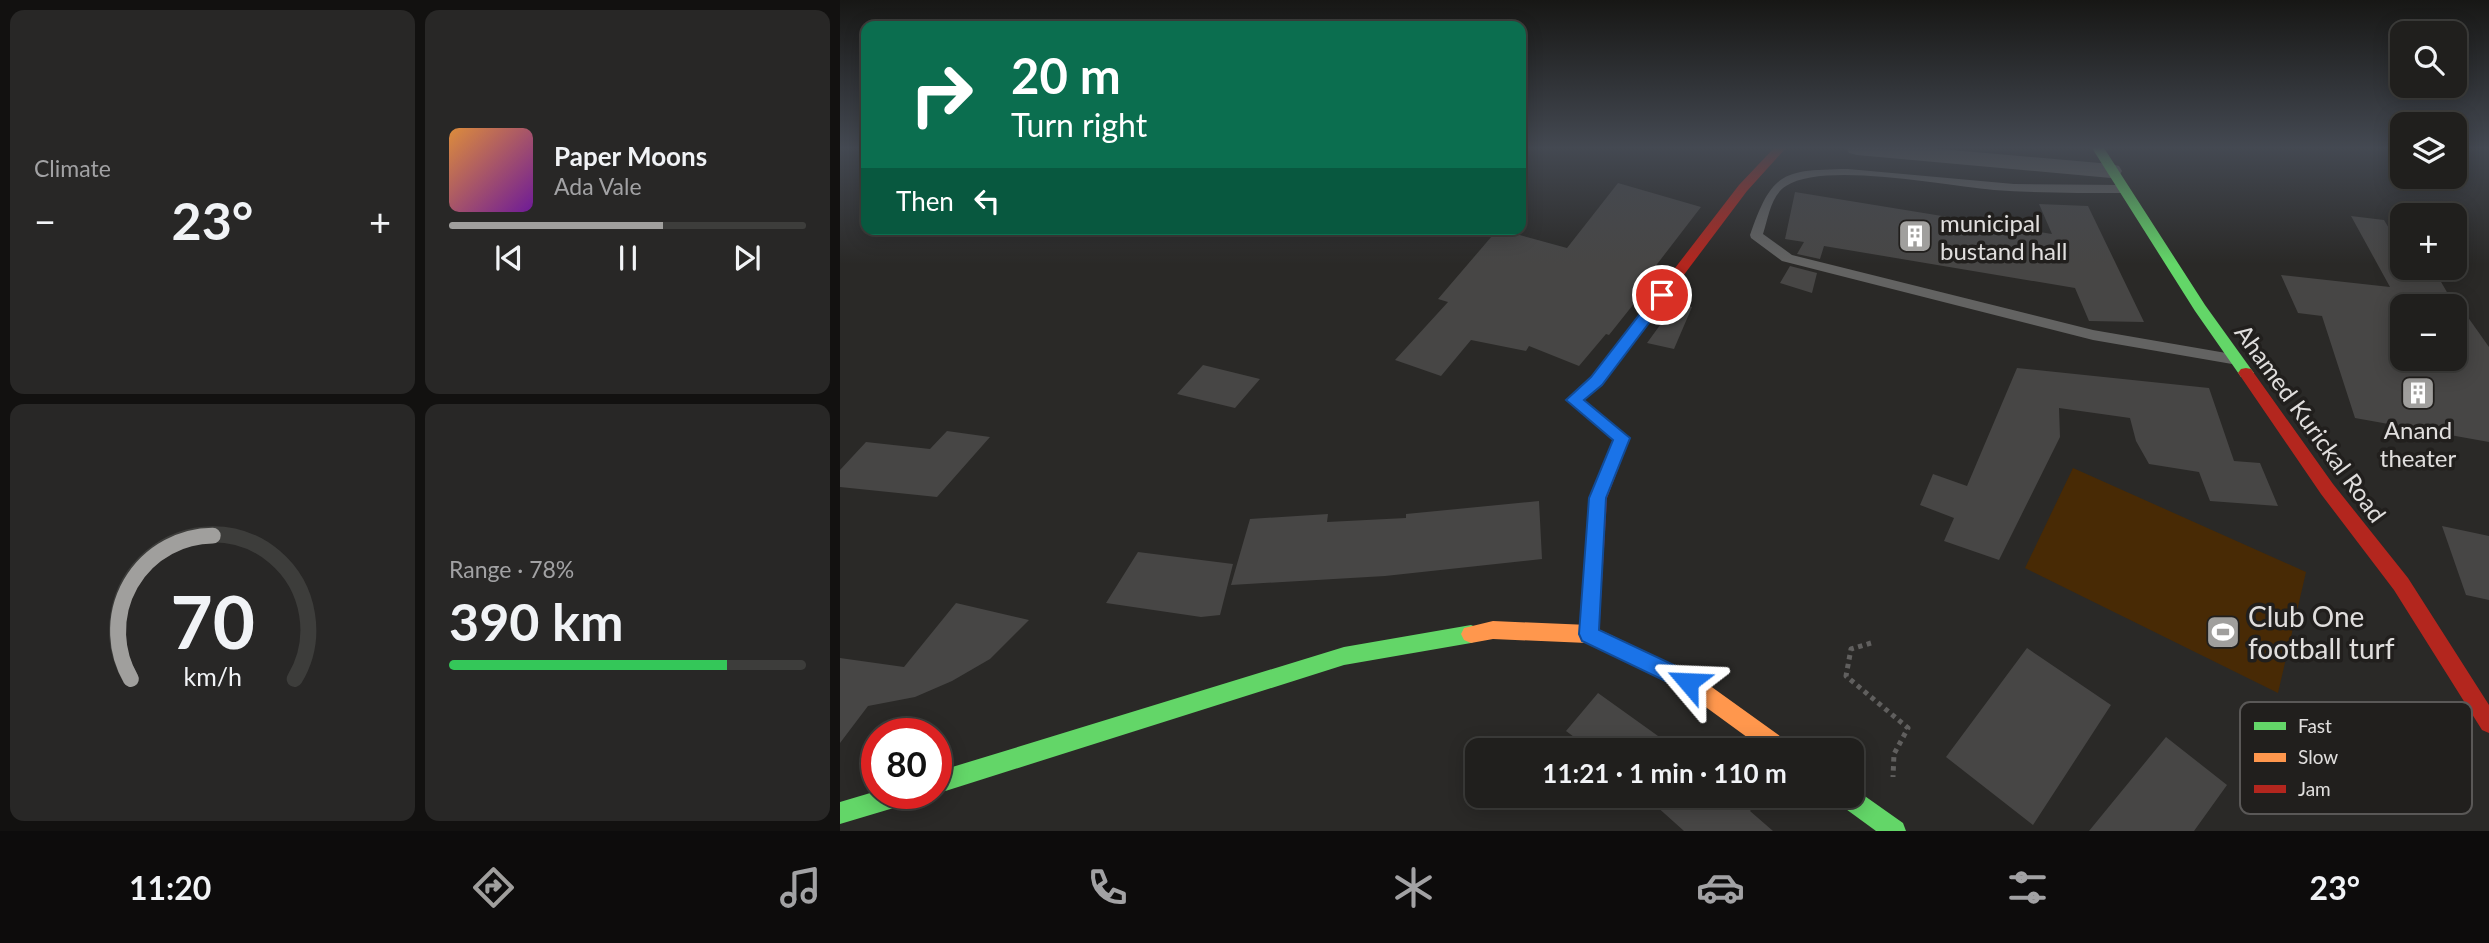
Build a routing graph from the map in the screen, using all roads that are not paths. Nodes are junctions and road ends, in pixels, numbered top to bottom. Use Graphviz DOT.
graph roads {
  1 [pos="1745,187"];
  2 [pos="1779,187"];
  3 [pos="2009,187"];
  4 [pos="2038,187"];
  5 [pos="2121,187"];
  6 [pos="2238,360"];
  7 [pos="1589,634"];
  8 [pos="2489,723"];
  9 [pos="1766,738"];
  10 [pos="952,778"];
  11 [pos="1863,808"];
  12 [pos="868,809"];
  13 [pos="849,817"];
  14 [pos="1892,829"];
  1 -- 7 [label="main road"];
  2 -- 6 [label="lane"];
  3 -- 4 [label="lane"];
  5 -- 6 [label="main road, Ahamed Kurickal Road"];
  6 -- 8 [label="main road, Ahamed Kurickal Road"];
  7 -- 9 [label="main road"];
  7 -- 10 [label="main road"];
  11 -- 14 [label="main road"];
  12 -- 13 [label="main road"];
}
